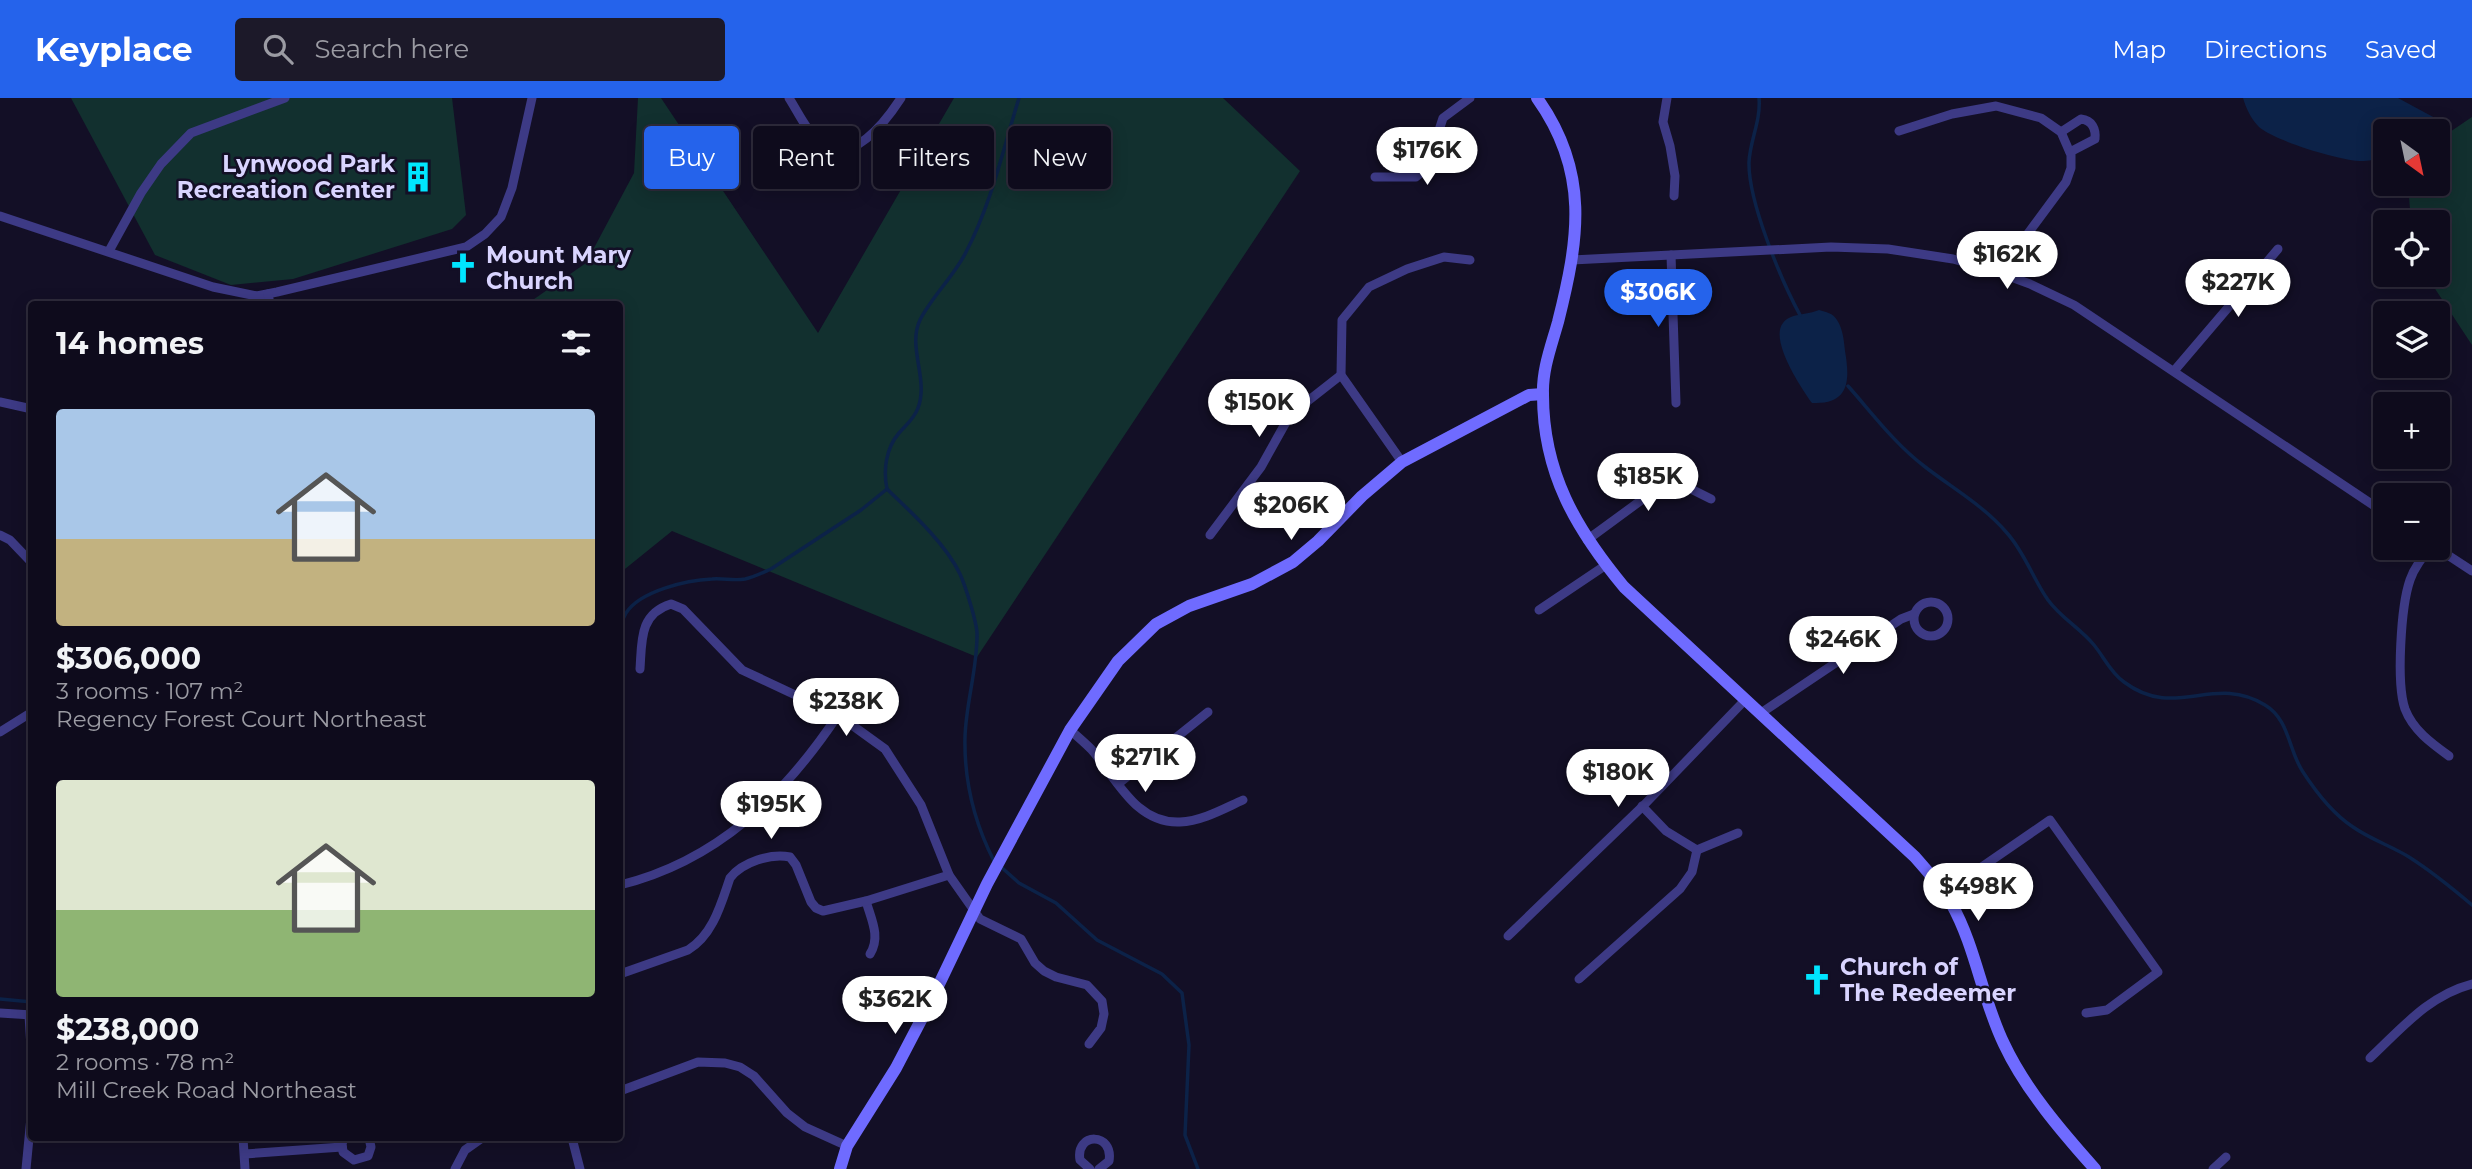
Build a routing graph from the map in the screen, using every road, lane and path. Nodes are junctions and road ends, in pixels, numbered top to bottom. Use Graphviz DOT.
graph roads {
  1 [pos="285,98"];
  2 [pos="532,98"];
  3 [pos="901,98"];
  4 [pos="1470,98"];
  5 [pos="1537,98"];
  6 [pos="1667,98"];
  7 [pos="792,101"];
  8 [pos="1899,131"];
  9 [pos="2061,132"];
  10 [pos="2070,152"];
  11 [pos="1375,177"];
  12 [pos="1674,196"];
  13 [pos="0,216"];
  14 [pos="2278,249"];
  15 [pos="109,251"];
  16 [pos="1671,255"];
  17 [pos="1470,260"];
  18 [pos="1572,260"];
  19 [pos="2005,275"];
  20 [pos="268,294"];
  21 [pos="269,301"];
  22 [pos="2174,371"];
  23 [pos="1341,375"];
  24 [pos="1542,394"];
  25 [pos="0,402"];
  26 [pos="1676,403"];
  27 [pos="28,407"];
  28 [pos="1402,462"];
  29 [pos="1712,499"];
  30 [pos="2373,505"];
  31 [pos="0,535"];
  32 [pos="1210,536"];
  33 [pos="1587,540"];
  34 [pos="2450,557"];
  35 [pos="28,559"];
  36 [pos="2421,560"];
  37 [pos="1606,565"];
  38 [pos="2472,571"];
  39 [pos="1539,610"];
  40 [pos="1914,614"];
  41 [pos="640,669"];
  42 [pos="1746,699"];
  43 [pos="1208,712"];
  44 [pos="1761,713"];
  45 [pos="28,714"];
  46 [pos="838,715"];
  47 [pos="1070,730"];
  48 [pos="0,732"];
  49 [pos="2449,756"];
  50 [pos="1118,784"];
  51 [pos="1242,800"];
  52 [pos="1642,806"];
  53 [pos="1738,832"];
  54 [pos="1697,850"];
  55 [pos="949,875"];
  56 [pos="623,884"];
  57 [pos="1944,893"];
  58 [pos="866,901"];
  59 [pos="974,910"];
  60 [pos="1508,936"];
  61 [pos="870,954"];
  62 [pos="623,973"];
  63 [pos="1579,979"];
  64 [pos="2472,984"];
  65 [pos="0,1013"];
  66 [pos="2086,1013"];
  67 [pos="28,1015"];
  68 [pos="1089,1044"];
  69 [pos="2370,1058"];
  70 [pos="623,1090"];
  71 [pos="29,1141"];
  72 [pos="243,1141"];
  73 [pos="370,1141"];
  74 [pos="478,1141"];
  75 [pos="573,1141"];
  76 [pos="343,1142"];
  77 [pos="847,1146"];
  78 [pos="245,1154"];
  79 [pos="2226,1157"];
  80 [pos="1083,1168"];
  81 [pos="26,1169"];
  82 [pos="245,1169"];
  83 [pos="455,1169"];
  84 [pos="580,1169"];
  85 [pos="840,1169"];
  86 [pos="1099,1169"];
  87 [pos="2095,1169"];
  88 [pos="2213,1169"];
  1 -- 15 [label="street"];
  2 -- 20 [label="street"];
  3 -- 7 [label="street"];
  4 -- 11 [label="street"];
  5 -- 18 [label="main road"];
  6 -- 12 [label="street"];
  8 -- 9 [label="street"];
  9 -- 10 [label="street"];
  9 -- 10 [label="street"];
  10 -- 19 [label="street"];
  13 -- 15 [label="street"];
  14 -- 22 [label="street"];
  15 -- 20 [label="street"];
  16 -- 18 [label="street"];
  16 -- 19 [label="street"];
  16 -- 26 [label="street"];
  17 -- 23 [label="street"];
  18 -- 24 [label="main road"];
  19 -- 22 [label="street"];
  20 -- 21 [label="street"];
  22 -- 30 [label="street"];
  23 -- 28 [label="street"];
  23 -- 32 [label="street"];
  24 -- 28 [label="main road"];
  24 -- 33 [label="main road"];
  25 -- 27 [label="street"];
  28 -- 47 [label="main road"];
  29 -- 33 [label="street"];
  31 -- 35 [label="street"];
  33 -- 37 [label="main road"];
  34 -- 38 [label="street"];
  36 -- 49 [label="street"];
  37 -- 39 [label="street"];
  37 -- 42 [label="main road"];
  40 -- 44 [label="street"];
  41 -- 46 [label="street"];
  42 -- 44 [label="main road"];
  42 -- 52 [label="street"];
  43 -- 50 [label="street"];
  44 -- 57 [label="main road"];
  45 -- 48 [label="street"];
  46 -- 55 [label="street"];
  46 -- 56 [label="street"];
  47 -- 50 [label="street"];
  47 -- 59 [label="main road"];
  50 -- 51 [label="street"];
  52 -- 54 [label="street"];
  52 -- 60 [label="street"];
  53 -- 54 [label="street"];
  54 -- 63 [label="street"];
  55 -- 58 [label="street"];
  55 -- 59 [label="street"];
  57 -- 66 [label="street"];
  57 -- 87 [label="main road"];
  58 -- 61 [label="street"];
  58 -- 62 [label="street"];
  59 -- 68 [label="street"];
  59 -- 77 [label="main road"];
  64 -- 69 [label="street"];
  65 -- 67 [label="street"];
  70 -- 77 [label="street"];
  71 -- 81 [label="street"];
  72 -- 78 [label="street"];
  73 -- 76 [label="street"];
  74 -- 83 [label="street"];
  75 -- 84 [label="street"];
  76 -- 78 [label="street"];
  77 -- 85 [label="main road"];
  78 -- 82 [label="street"];
  79 -- 88 [label="street"];
  80 -- 86 [label="street"];
}
